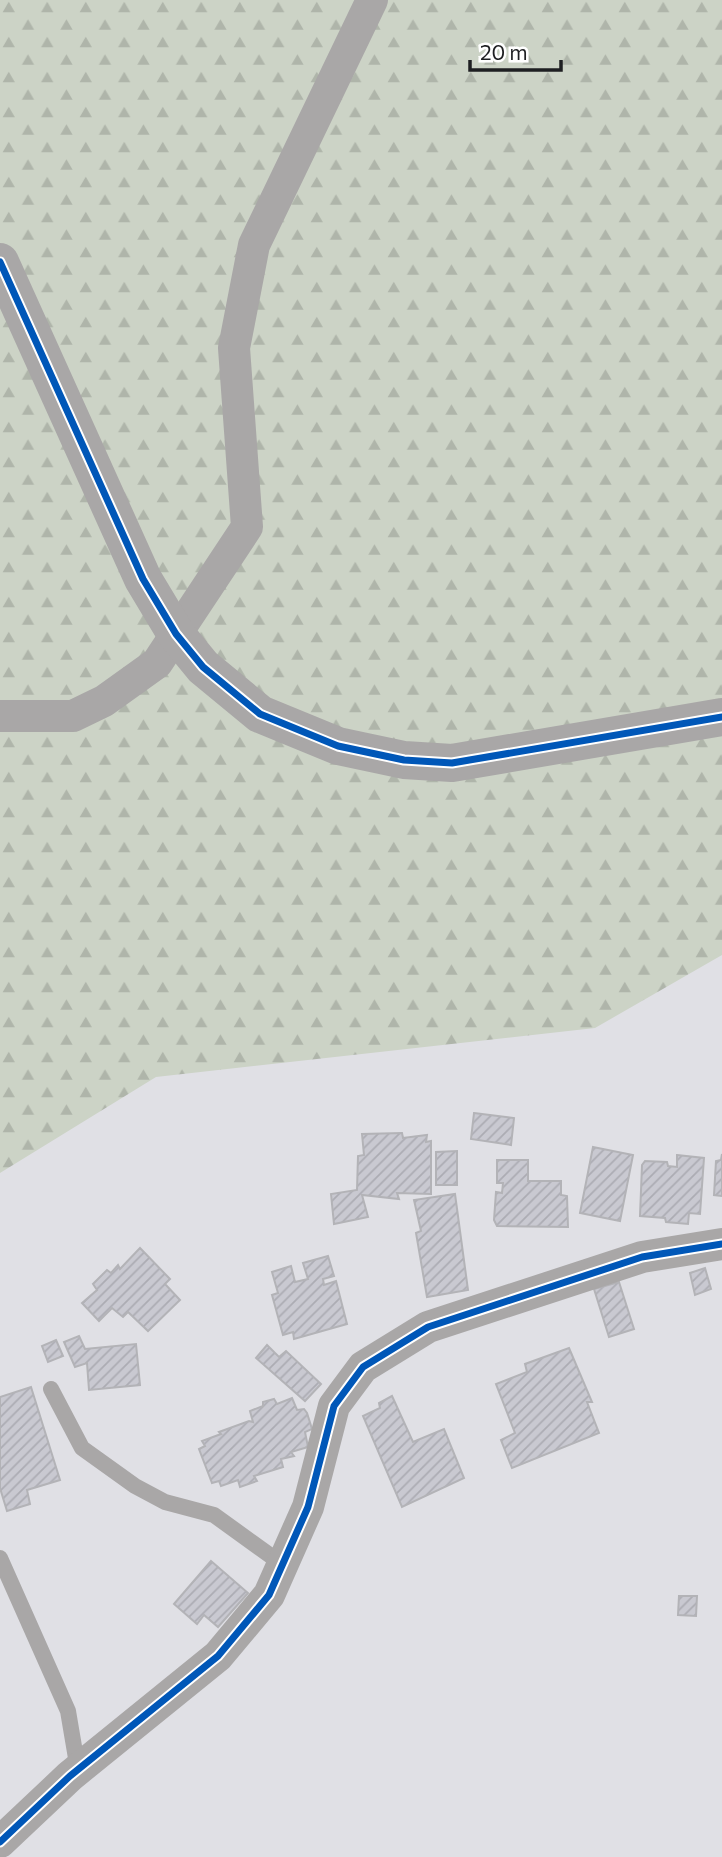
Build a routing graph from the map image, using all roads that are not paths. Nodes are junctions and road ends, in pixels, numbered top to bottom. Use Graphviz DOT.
graph roads {
  1 [pos="372,0"];
  2 [pos="0,262"];
  3 [pos="176,634"];
  4 [pos="0,716"];
  5 [pos="722,717"];
  6 [pos="722,1244"];
  7 [pos="51,1389"];
  8 [pos="0,1558"];
  9 [pos="282,1564"];
  10 [pos="78,1770"];
  11 [pos="0,1842"];
  1 -- 3 [label="street"];
  2 -- 3 [label="street"];
  3 -- 4 [label="street"];
  3 -- 5 [label="street"];
  6 -- 9 [label="street"];
  7 -- 9 [label="lane"];
  8 -- 10 [label="lane"];
  9 -- 10 [label="street"];
  10 -- 11 [label="street"];
}
